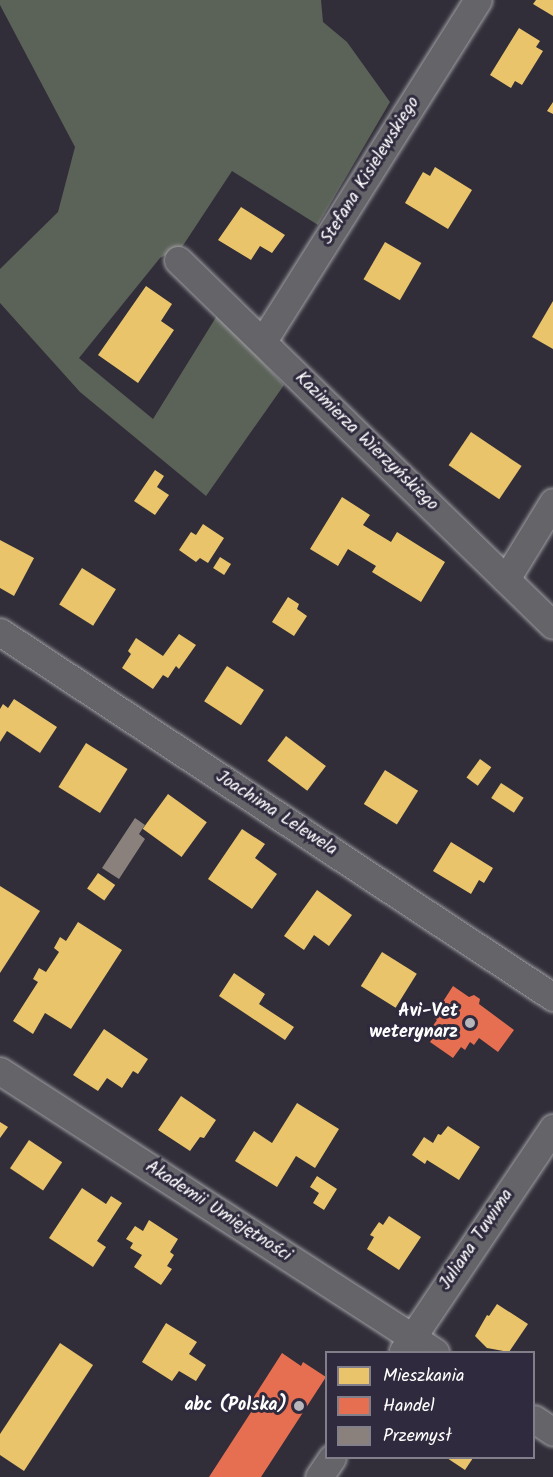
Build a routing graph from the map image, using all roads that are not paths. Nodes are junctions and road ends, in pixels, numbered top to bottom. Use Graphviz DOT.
graph roads {
  1 [pos="478,0"];
  2 [pos="178,260"];
  3 [pos="262,341"];
  4 [pos="553,502"];
  5 [pos="506,579"];
  6 [pos="553,625"];
  7 [pos="0,632"];
  8 [pos="553,997"];
  9 [pos="0,1071"];
  10 [pos="553,1128"];
  11 [pos="407,1345"];
  12 [pos="428,1351"];
  13 [pos="535,1420"];
  14 [pos="553,1432"];
  15 [pos="331,1459"];
  16 [pos="319,1477"];
  1 -- 3 [label="street, Stefana Kisielewskiego"];
  2 -- 3 [label="street, Kazimierza Wierzyńskiego"];
  3 -- 5 [label="street, Kazimierza Wierzyńskiego"];
  4 -- 5 [label="street"];
  5 -- 6 [label="street, Kazimierza Wierzyńskiego"];
  7 -- 8 [label="street, Joachima Lelewela"];
  9 -- 11 [label="street, Akademii Umiejętności"];
  10 -- 11 [label="street, Juliana Tuwima"];
  11 -- 12 [label="street, Akademii Umiejętności"];
  13 -- 14 [label="street"];
  15 -- 16 [label="street"];
}
